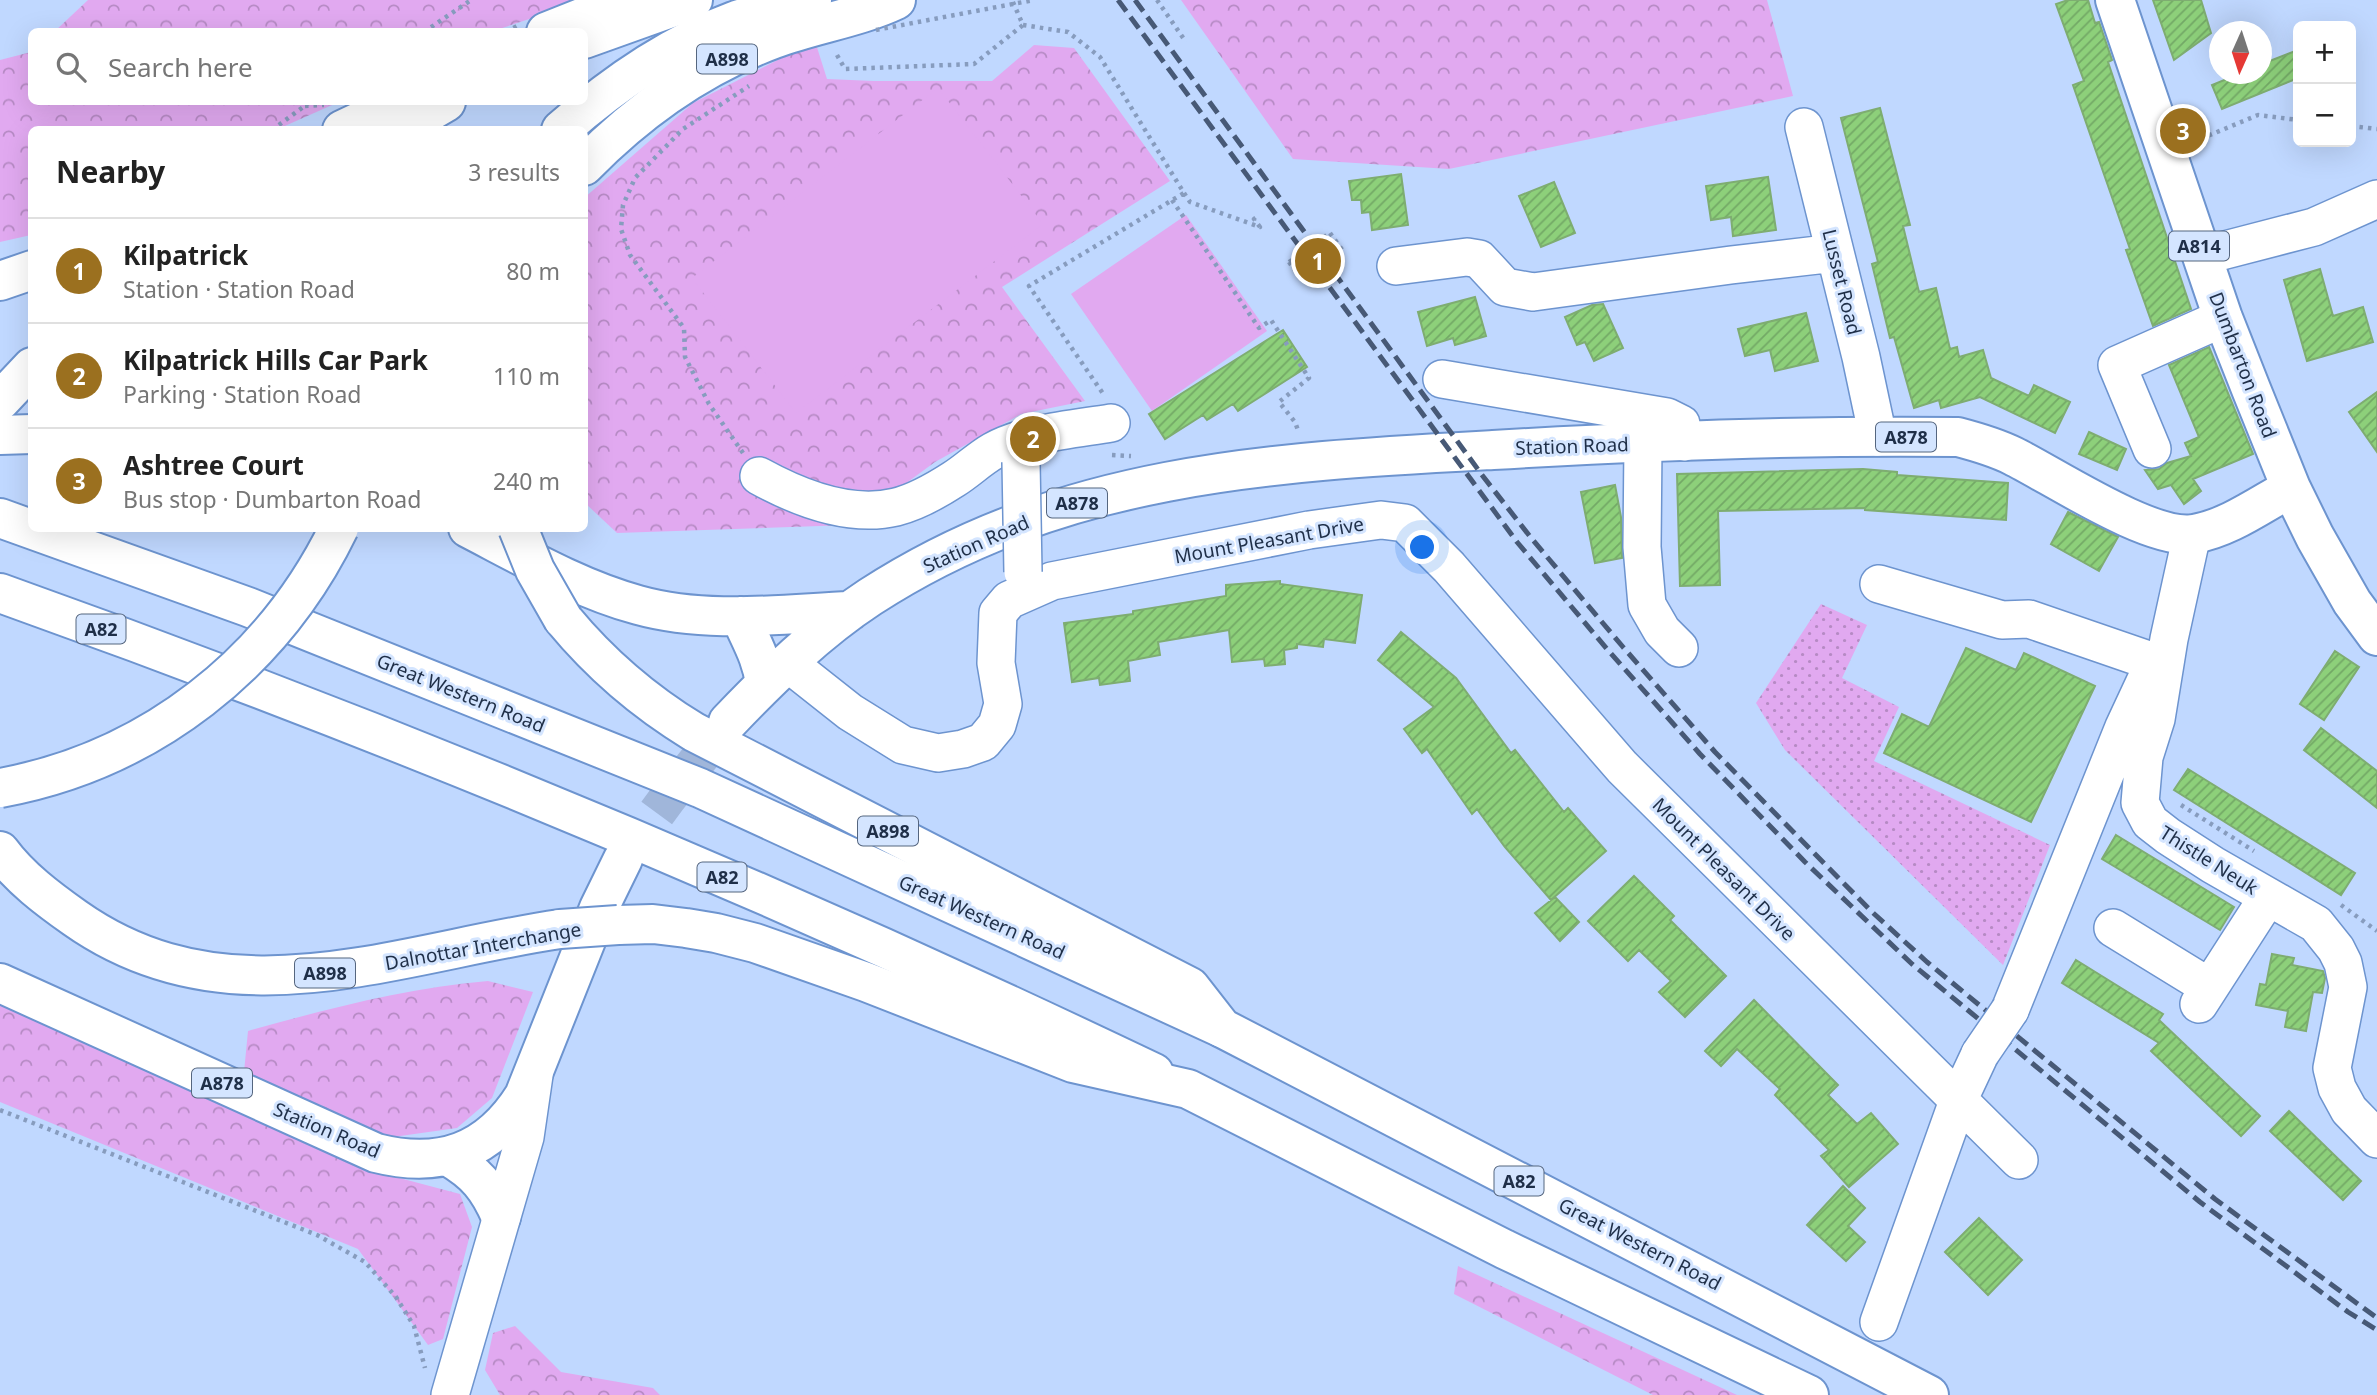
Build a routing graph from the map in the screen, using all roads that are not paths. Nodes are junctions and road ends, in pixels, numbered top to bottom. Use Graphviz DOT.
graph roads {
  1 [pos="626,0"];
  2 [pos="694,0"];
  3 [pos="812,0"];
  4 [pos="2115,0"];
  5 [pos="886,15"];
  6 [pos="556,28"];
  7 [pos="588,38"];
  8 [pos="395,105"];
  9 [pos="441,105"];
  10 [pos="350,126"];
  11 [pos="405,126"];
  12 [pos="566,126"];
  13 [pos="1804,127"];
  14 [pos="588,162"];
  15 [pos="2377,199"];
  16 [pos="1835,254"];
  17 [pos="2202,256"];
  18 [pos="1396,266"];
  19 [pos="28,271"];
  20 [pos="0,281"];
  21 [pos="2223,318"];
  22 [pos="28,371"];
  23 [pos="1442,379"];
  24 [pos="0,401"];
  25 [pos="1111,423"];
  26 [pos="28,434"];
  27 [pos="0,435"];
  28 [pos="1878,437"];
  29 [pos="1684,442"];
  30 [pos="1643,444"];
  31 [pos="2152,449"];
  32 [pos="1021,451"];
  33 [pos="759,476"];
  34 [pos="2291,488"];
  35 [pos="0,518"];
  36 [pos="28,525"];
  37 [pos="53,532"];
  38 [pos="338,532"];
  39 [pos="476,532"];
  40 [pos="520,532"];
  41 [pos="2192,534"];
  42 [pos="79,539"];
  43 [pos="1024,582"];
  44 [pos="1879,584"];
  45 [pos="0,593"];
  46 [pos="850,611"];
  47 [pos="740,616"];
  48 [pos="2377,636"];
  49 [pos="1679,649"];
  50 [pos="2161,651"];
  51 [pos="776,673"];
  52 [pos="728,722"];
  53 [pos="0,788"];
  54 [pos="0,851"];
  55 [pos="623,859"];
  56 [pos="2268,897"];
  57 [pos="2113,928"];
  58 [pos="0,983"];
  59 [pos="1222,1028"];
  60 [pos="534,1075"];
  61 [pos="1188,1089"];
  62 [pos="1958,1101"];
  63 [pos="2377,1139"];
  64 [pos="449,1157"];
  65 [pos="2019,1160"];
  66 [pos="501,1217"];
  67 [pos="1879,1322"];
  68 [pos="438,1385"];
  69 [pos="1809,1395"];
  70 [pos="1929,1395"];
  1 -- 6 [label="main road"];
  2 -- 7 [label="main road"];
  3 -- 12 [label="main road, A898"];
  4 -- 17 [label="main road, Dumbarton Road / A814"];
  5 -- 14 [label="main road, A898"];
  8 -- 10 [label="main road"];
  9 -- 11 [label="main road"];
  13 -- 16 [label="street, Lusset Road"];
  15 -- 17 [label="street"];
  16 -- 18 [label="street"];
  16 -- 28 [label="street, Lusset Road"];
  17 -- 21 [label="main road, Dumbarton Road / A814"];
  19 -- 20 [label="main road"];
  21 -- 31 [label="street"];
  21 -- 34 [label="main road, Dumbarton Road / A814"];
  22 -- 24 [label="main road"];
  23 -- 29 [label="street"];
  25 -- 32 [label="street"];
  26 -- 27 [label="main road"];
  28 -- 29 [label="main road, Station Road / A878"];
  28 -- 41 [label="main road, Station Road / A878"];
  29 -- 30 [label="main road, Station Road / A878"];
  30 -- 46 [label="main road, Station Road / A878"];
  30 -- 49 [label="street"];
  32 -- 33 [label="street"];
  32 -- 43 [label="street, bridge"];
  34 -- 41 [label="main road, Station Road / A878"];
  34 -- 48 [label="main road, Dumbarton Road / A814"];
  35 -- 36 [label="main road, Great Western Road / A82"];
  37 -- 42 [label="main road, Great Western Road / A82"];
  38 -- 53 [label="main road, bridge"];
  39 -- 47 [label="main road"];
  40 -- 59 [label="main road, A898, bridge"];
  41 -- 50 [label="street, Thistle Neuk"];
  42 -- 59 [label="main road, Great Western Road / A82"];
  43 -- 51 [label="street, Mount Pleasant Drive"];
  43 -- 62 [label="street, Mount Pleasant Drive"];
  44 -- 50 [label="street"];
  45 -- 61 [label="main road, A82"];
  46 -- 47 [label="main road"];
  46 -- 51 [label="main road, Station Road / A878"];
  47 -- 51 [label="main road"];
  50 -- 56 [label="street, Thistle Neuk"];
  50 -- 62 [label="street, bridge"];
  51 -- 52 [label="main road, Station Road / A878"];
  54 -- 61 [label="main road, Dalnottar Interchange / A898, bridge"];
  55 -- 60 [label="main road, Station Road / A878"];
  56 -- 57 [label="street"];
  56 -- 63 [label="street, Thistle Neuk"];
  58 -- 64 [label="main road, Station Road / A878"];
  59 -- 70 [label="main road, Great Western Road / A82"];
  60 -- 64 [label="main road, Station Road / A878"];
  60 -- 66 [label="street"];
  61 -- 69 [label="main road, A82"];
  62 -- 65 [label="street, Mount Pleasant Drive"];
  62 -- 67 [label="street"];
  64 -- 66 [label="main road"];
  66 -- 68 [label="street"];
}
